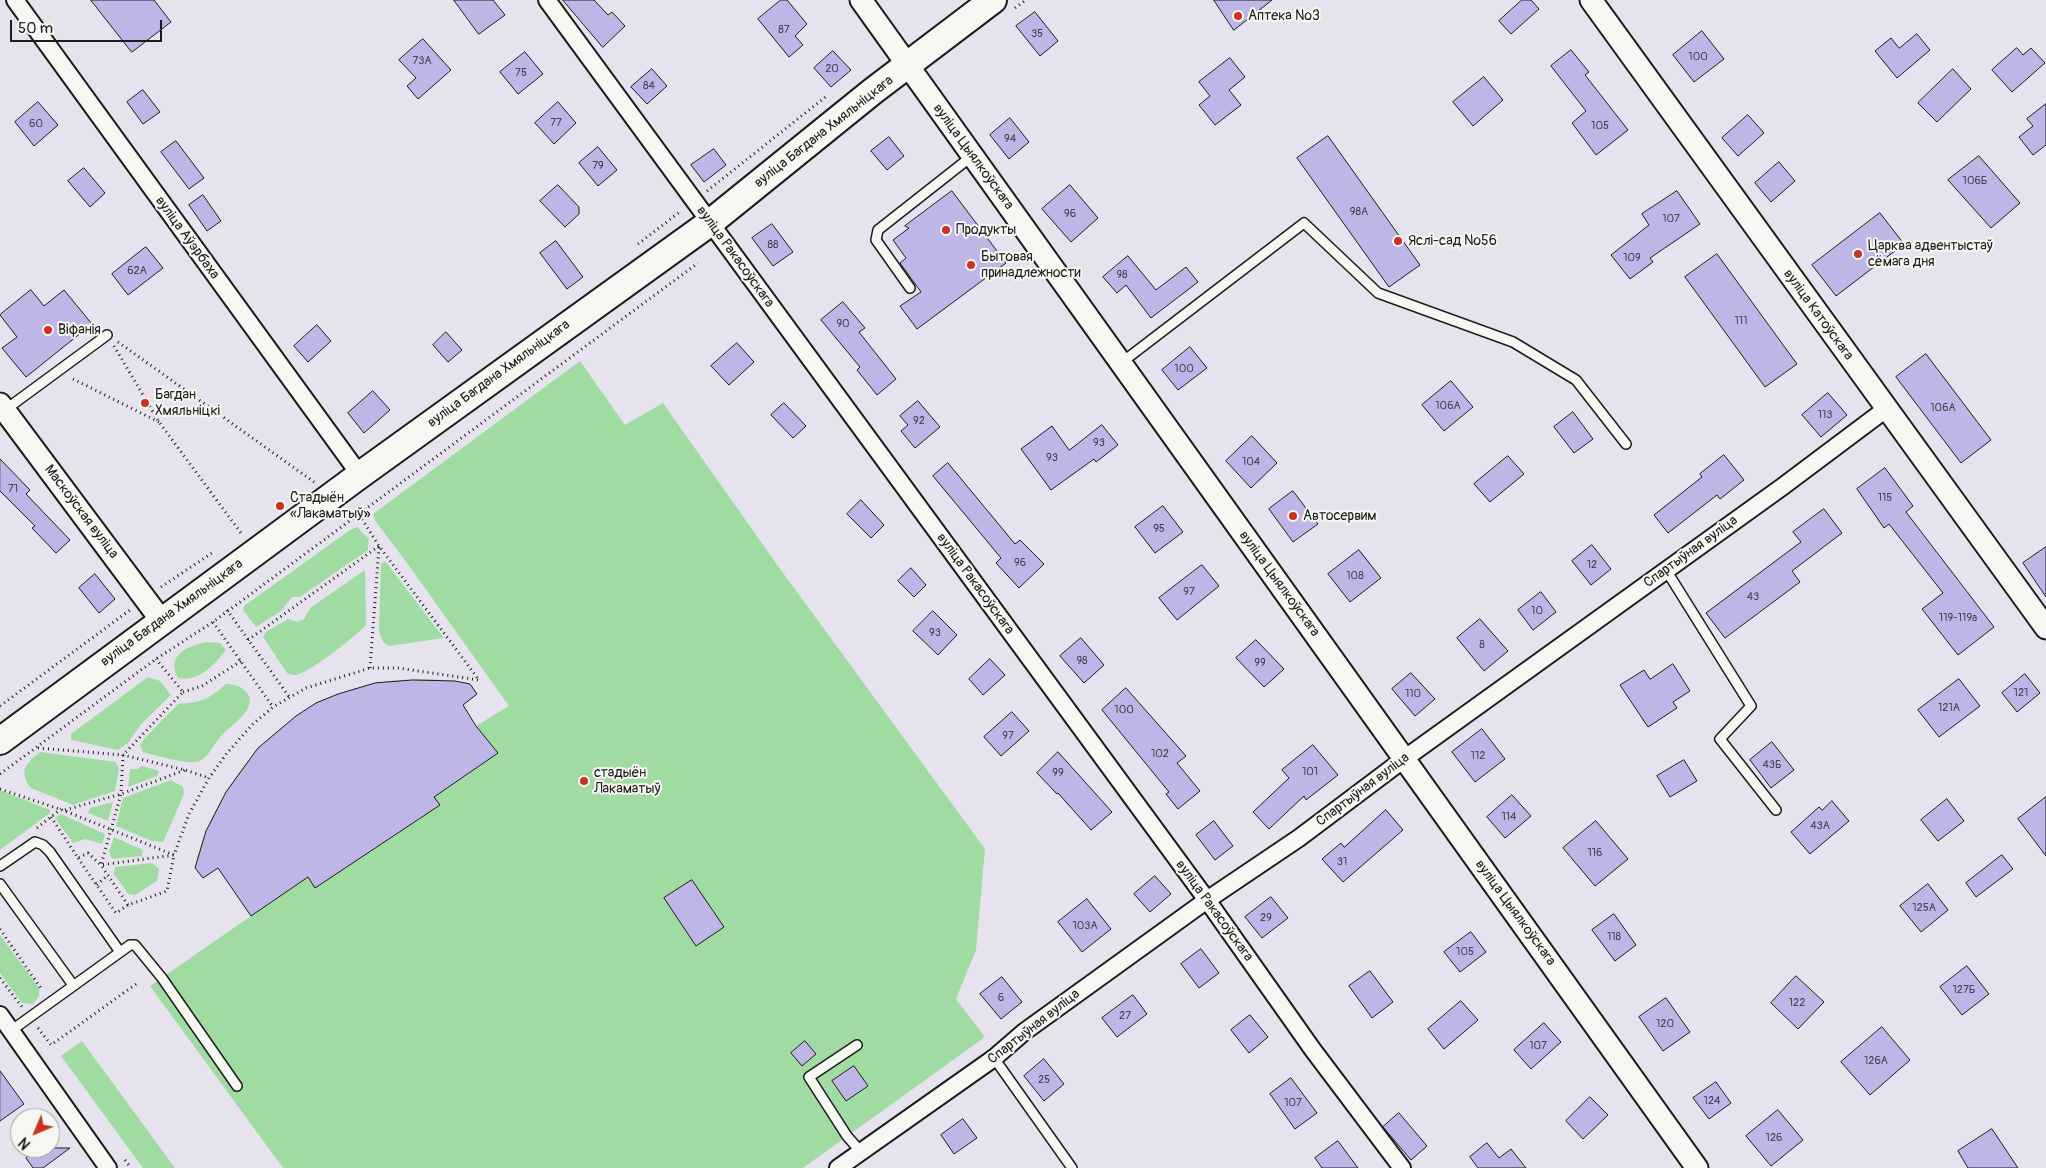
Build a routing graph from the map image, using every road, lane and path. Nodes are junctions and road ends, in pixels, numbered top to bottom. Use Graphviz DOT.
graph roads {
  1 [pos="15,0"];
  2 [pos="547,0"];
  3 [pos="862,0"];
  4 [pos="993,0"];
  5 [pos="1591,0"];
  6 [pos="909,65"];
  7 [pos="829,94"];
  8 [pos="972,156"];
  9 [pos="695,201"];
  10 [pos="717,232"];
  11 [pos="633,247"];
  12 [pos="910,288"];
  13 [pos="107,335"];
  14 [pos="1121,363"];
  15 [pos="57,371"];
  16 [pos="2,407"];
  17 [pos="1886,409"];
  18 [pos="159,422"];
  19 [pos="1626,444"];
  20 [pos="360,475"];
  21 [pos="315,482"];
  22 [pos="358,513"];
  23 [pos="233,539"];
  24 [pos="379,546"];
  25 [pos="218,549"];
  26 [pos="1666,570"];
  27 [pos="146,599"];
  28 [pos="227,610"];
  29 [pos="161,620"];
  30 [pos="213,622"];
  31 [pos="2046,628"];
  32 [pos="248,640"];
  33 [pos="156,660"];
  34 [pos="241,661"];
  35 [pos="370,668"];
  36 [pos="183,692"];
  37 [pos="290,698"];
  38 [pos="0,706"];
  39 [pos="273,707"];
  40 [pos="0,741"];
  41 [pos="37,748"];
  42 [pos="123,755"];
  43 [pos="1404,759"];
  44 [pos="185,770"];
  45 [pos="0,774"];
  46 [pos="210,778"];
  47 [pos="0,789"];
  48 [pos="121,794"];
  49 [pos="65,810"];
  50 [pos="1776,810"];
  51 [pos="51,817"];
  52 [pos="112,829"];
  53 [pos="174,855"];
  54 [pos="78,858"];
  55 [pos="101,865"];
  56 [pos="0,866"];
  57 [pos="108,875"];
  58 [pos="0,884"];
  59 [pos="97,885"];
  60 [pos="1206,900"];
  61 [pos="128,905"];
  62 [pos="0,929"];
  63 [pos="120,952"];
  64 [pos="0,978"];
  65 [pos="139,982"];
  66 [pos="73,986"];
  67 [pos="43,994"];
  68 [pos="20,1004"];
  69 [pos="28,1007"];
  70 [pos="0,1015"];
  71 [pos="29,1017"];
  72 [pos="12,1030"];
  73 [pos="857,1045"];
  74 [pos="994,1058"];
  75 [pos="237,1086"];
  76 [pos="852,1162"];
  77 [pos="108,1168"];
  78 [pos="1072,1168"];
  79 [pos="1402,1168"];
  80 [pos="1696,1168"];
  1 -- 20 [label="street, вуліца Аўэрбаха"];
  2 -- 9 [label="street, вуліца Ракасоўскага"];
  3 -- 6 [label="street, вуліца Цыялкоўскага"];
  4 -- 6 [label="main road, вуліца Багдана Хмяльніцкага"];
  5 -- 17 [label="street, вуліца Катоўскага"];
  6 -- 8 [label="street, вуліца Цыялкоўскага"];
  6 -- 10 [label="main road, вуліца Багдана Хмяльніцкага"];
  7 -- 9 [label="path"];
  8 -- 12 [label="lane"];
  8 -- 14 [label="street, вуліца Цыялкоўскага"];
  9 -- 10 [label="street, вуліца Ракасоўскага"];
  9 -- 11 [label="path"];
  10 -- 20 [label="main road, вуліца Багдана Хмяльніцкага"];
  10 -- 22 [label="path"];
  10 -- 60 [label="street, вуліца Ракасоўскага"];
  13 -- 15 [label="lane"];
  13 -- 18 [label="path"];
  13 -- 21 [label="path"];
  14 -- 19 [label="lane"];
  14 -- 43 [label="street, вуліца Цыялкоўскага"];
  15 -- 16 [label="lane"];
  15 -- 18 [label="path"];
  16 -- 27 [label="street, Маскоўская вуліца"];
  17 -- 26 [label="street, Спартыўная вуліца"];
  17 -- 31 [label="street, вуліца Катоўскага"];
  18 -- 23 [label="path"];
  20 -- 29 [label="main road, вуліца Багдана Хмяльніцкага"];
  22 -- 24 [label="path"];
  22 -- 28 [label="path"];
  24 -- 32 [label="path"];
  24 -- 35 [label="path"];
  24 -- 35 [label="path"];
  25 -- 27 [label="path"];
  26 -- 43 [label="street, Спартыўная вуліца"];
  26 -- 50 [label="lane"];
  27 -- 29 [label="street, Маскоўская вуліца"];
  27 -- 38 [label="path"];
  28 -- 30 [label="path"];
  28 -- 32 [label="path"];
  29 -- 40 [label="main road, вуліца Багдана Хмяльніцкага"];
  30 -- 33 [label="path"];
  30 -- 34 [label="path"];
  32 -- 37 [label="path"];
  33 -- 36 [label="path"];
  33 -- 41 [label="path"];
  34 -- 36 [label="path"];
  34 -- 39 [label="path"];
  35 -- 37 [label="path"];
  36 -- 42 [label="path"];
  37 -- 39 [label="path"];
  39 -- 46 [label="path"];
  41 -- 42 [label="path"];
  41 -- 45 [label="path"];
  42 -- 44 [label="path"];
  42 -- 48 [label="path"];
  43 -- 60 [label="street, Спартыўная вуліца"];
  43 -- 80 [label="street, вуліца Цыялкоўскага"];
  44 -- 46 [label="path"];
  44 -- 48 [label="path"];
  46 -- 53 [label="path"];
  47 -- 49 [label="path"];
  48 -- 49 [label="path"];
  48 -- 52 [label="path"];
  49 -- 52 [label="path"];
  51 -- 54 [label="path"];
  52 -- 53 [label="path"];
  52 -- 55 [label="path"];
  53 -- 55 [label="path"];
  53 -- 61 [label="path"];
  54 -- 55 [label="path"];
  54 -- 59 [label="path"];
  55 -- 57 [label="path"];
  56 -- 63 [label="lane"];
  57 -- 59 [label="path"];
  57 -- 61 [label="path"];
  58 -- 66 [label="lane"];
  59 -- 61 [label="path"];
  60 -- 74 [label="street, Спартыўная вуліца"];
  60 -- 79 [label="street, вуліца Ракасоўскага"];
  62 -- 67 [label="path"];
  63 -- 66 [label="lane"];
  63 -- 75 [label="lane"];
  64 -- 68 [label="path"];
  65 -- 71 [label="path"];
  66 -- 71 [label="lane"];
  68 -- 69 [label="path"];
  68 -- 71 [label="path"];
  70 -- 72 [label="street"];
  71 -- 72 [label="lane"];
  72 -- 77 [label="street"];
  73 -- 76 [label="lane"];
  74 -- 76 [label="street, Спартыўная вуліца"];
  74 -- 78 [label="lane"];
}
